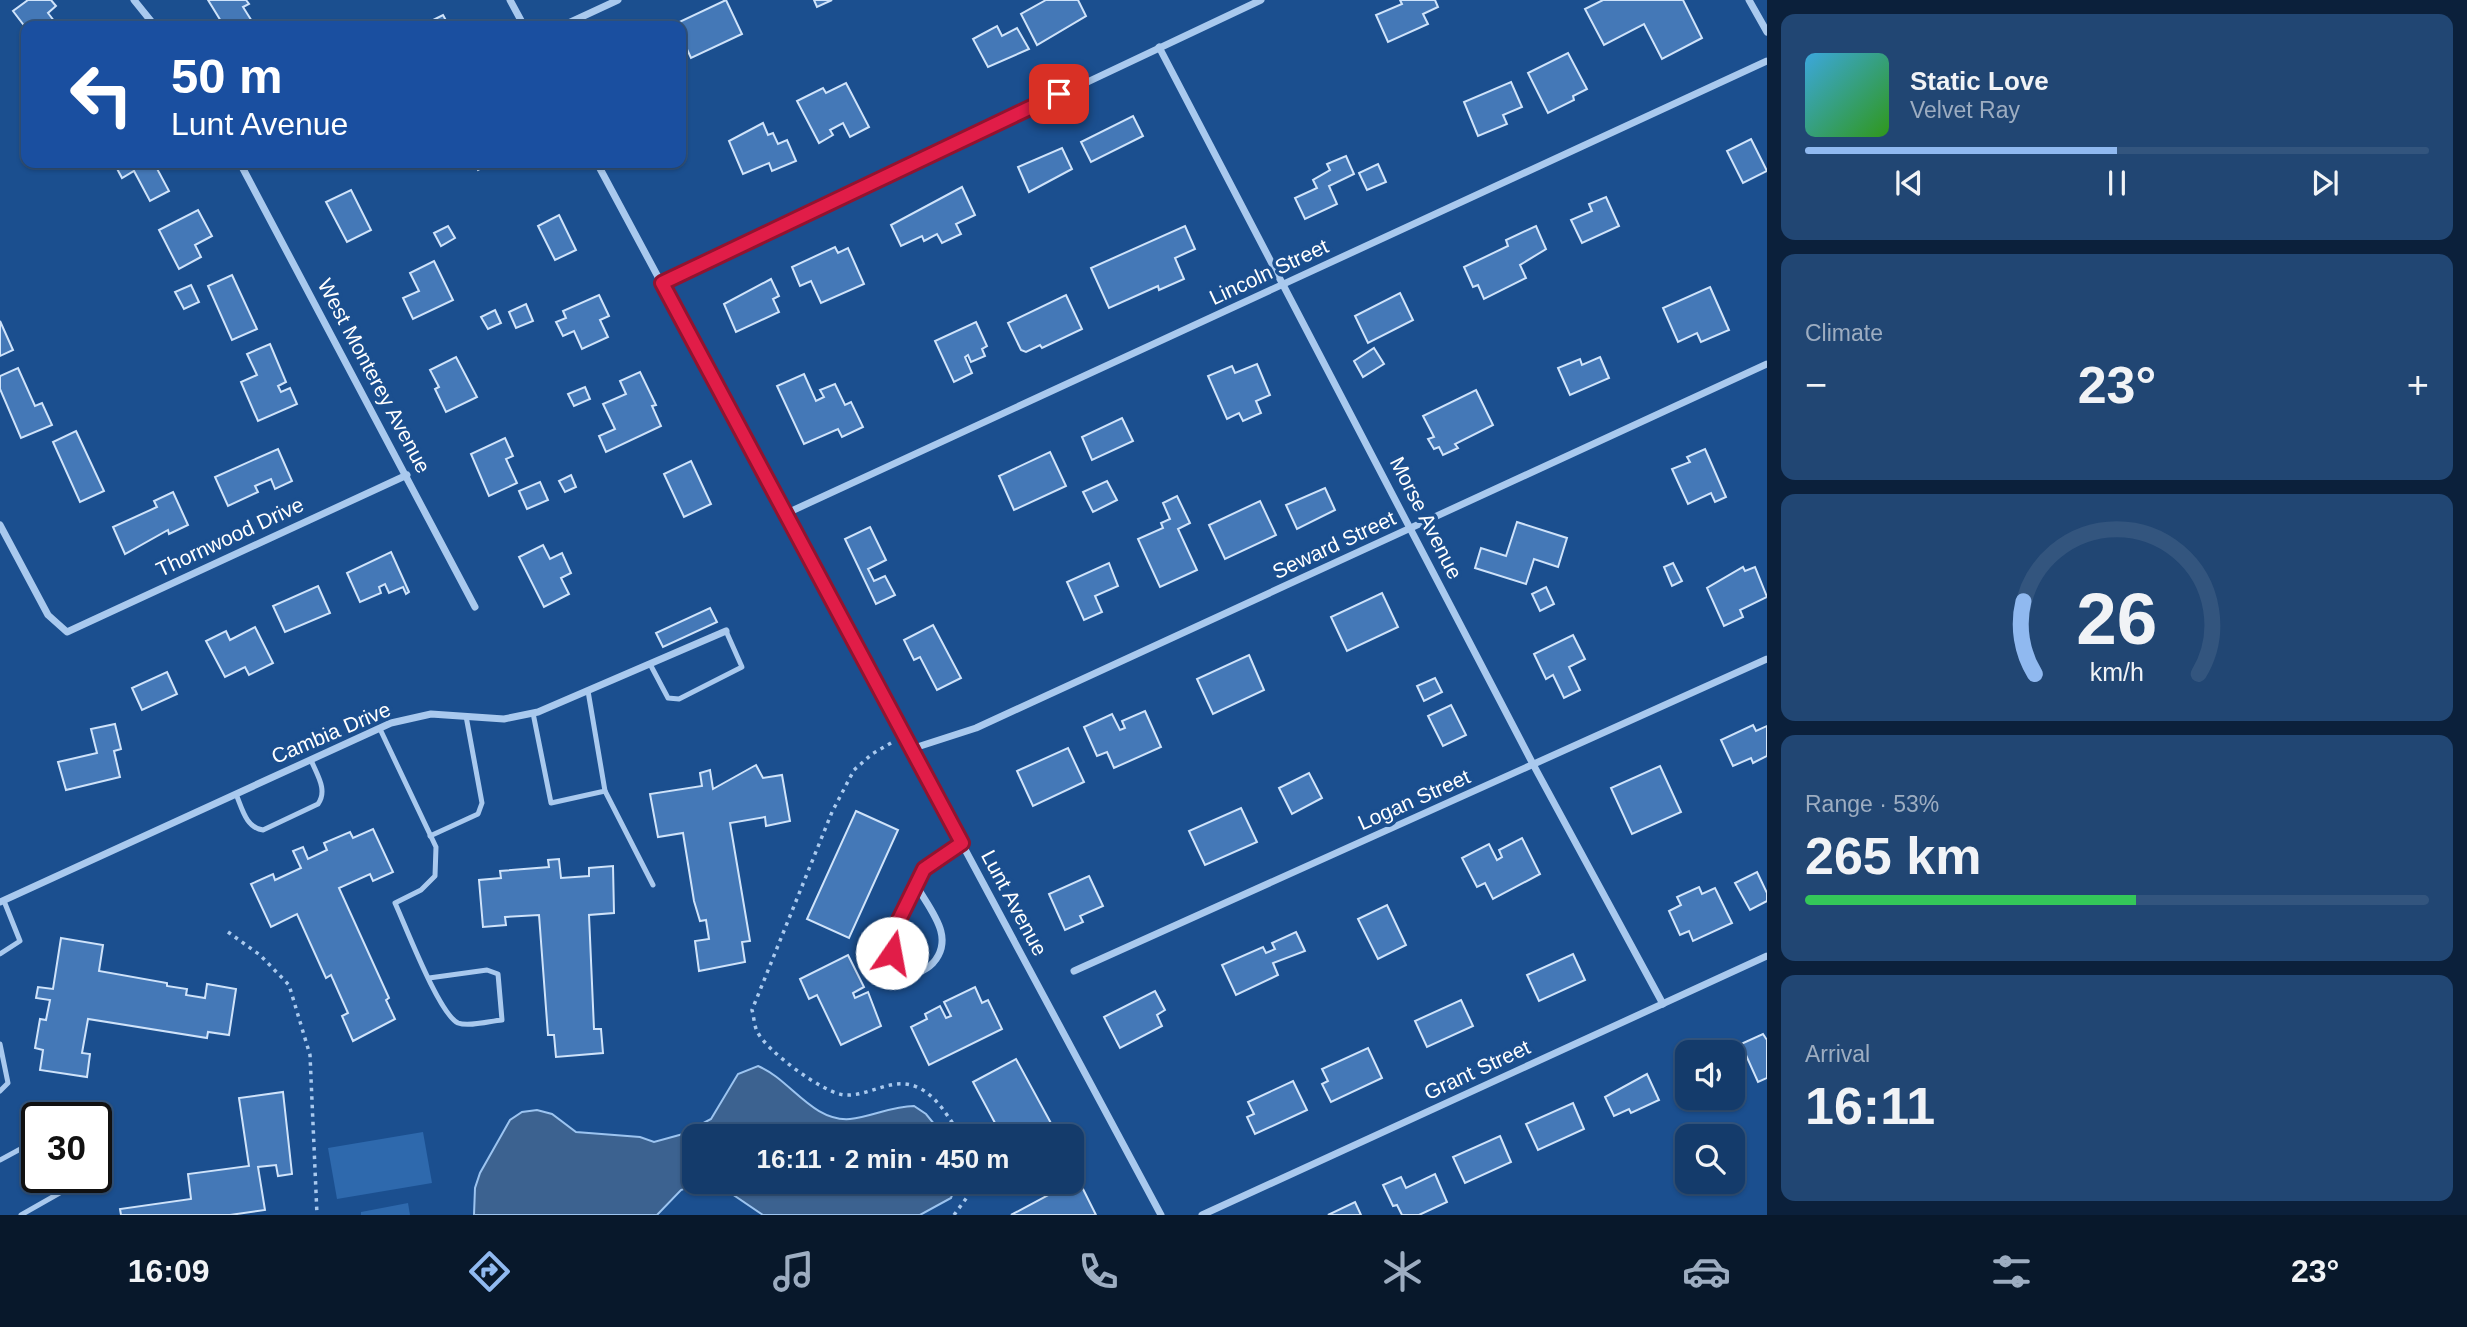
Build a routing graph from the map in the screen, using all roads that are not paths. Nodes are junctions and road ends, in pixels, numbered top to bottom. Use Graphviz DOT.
graph roads {
  1 [pos="134,0"];
  2 [pos="510,0"];
  3 [pos="618,0"];
  4 [pos="1261,0"];
  5 [pos="1749,0"];
  6 [pos="151,21"];
  7 [pos="521,21"];
  8 [pos="573,21"];
  9 [pos="1767,32"];
  10 [pos="1159,47"];
  11 [pos="1767,61"];
  12 [pos="243,168"];
  13 [pos="600,168"];
  14 [pos="662,283"];
  15 [pos="1285,284"];
  16 [pos="1767,364"];
  17 [pos="407,475"];
  18 [pos="785,514"];
  19 [pos="0,525"];
  20 [pos="1412,528"];
  21 [pos="475,607"];
  22 [pos="726,631"];
  23 [pos="1767,659"];
  24 [pos="650,664"];
  25 [pos="588,691"];
  26 [pos="533,713"];
  27 [pos="466,716"];
  28 [pos="380,729"];
  29 [pos="911,749"];
  30 [pos="311,760"];
  31 [pos="1534,766"];
  32 [pos="605,791"];
  33 [pos="236,794"];
  34 [pos="430,836"];
  35 [pos="962,843"];
  36 [pos="653,885"];
  37 [pos="916,885"];
  38 [pos="2,901"];
  39 [pos="0,954"];
  40 [pos="1767,956"];
  41 [pos="1074,971"];
  42 [pos="429,978"];
  43 [pos="1663,1004"];
  44 [pos="0,1044"];
  45 [pos="0,1091"];
  46 [pos="21,1149"];
  47 [pos="0,1160"];
  48 [pos="59,1193"];
  49 [pos="20,1215"];
  50 [pos="1161,1215"];
  51 [pos="1202,1215"];
  1 -- 6 [label="street"];
  2 -- 7 [label="street"];
  3 -- 8 [label="street"];
  4 -- 10 [label="street"];
  5 -- 9 [label="street"];
  10 -- 14 [label="street"];
  10 -- 15 [label="street, Morse Avenue"];
  11 -- 15 [label="street, Lincoln Street"];
  12 -- 17 [label="street, West Monterey Avenue"];
  13 -- 14 [label="street, Lunt Avenue"];
  14 -- 18 [label="street, Lunt Avenue"];
  15 -- 18 [label="street, Lincoln Street"];
  15 -- 20 [label="street, Morse Avenue"];
  16 -- 20 [label="street, Seward Street"];
  17 -- 19 [label="street, Thornwood Drive"];
  17 -- 21 [label="street, West Monterey Avenue"];
  18 -- 29 [label="street, Lunt Avenue"];
  20 -- 29 [label="street, Seward Street"];
  20 -- 31 [label="street, Morse Avenue"];
  22 -- 24 [label="street, Cambia Drive"];
  22 -- 24 [label="lane"];
  23 -- 31 [label="street, Logan Street"];
  24 -- 25 [label="street, Cambia Drive"];
  25 -- 26 [label="street, Cambia Drive"];
  25 -- 32 [label="lane"];
  26 -- 27 [label="street, Cambia Drive"];
  26 -- 32 [label="lane"];
  27 -- 28 [label="street, Cambia Drive"];
  27 -- 34 [label="lane"];
  28 -- 30 [label="street, Cambia Drive"];
  28 -- 34 [label="lane"];
  29 -- 35 [label="street, Lunt Avenue"];
  30 -- 33 [label="street, Cambia Drive"];
  30 -- 33 [label="lane"];
  31 -- 41 [label="street, Logan Street"];
  31 -- 43 [label="street, Morse Avenue"];
  32 -- 36 [label="lane"];
  33 -- 38 [label="street, Cambia Drive"];
  34 -- 42 [label="lane"];
  35 -- 37 [label="street"];
  35 -- 50 [label="street, Lunt Avenue"];
  37 -- 37 [label="street"];
  38 -- 39 [label="lane"];
  40 -- 43 [label="street, Grant Street"];
  42 -- 42 [label="lane"];
  43 -- 51 [label="street, Grant Street"];
  44 -- 45 [label="lane"];
  46 -- 47 [label="lane"];
  48 -- 49 [label="lane"];
}
